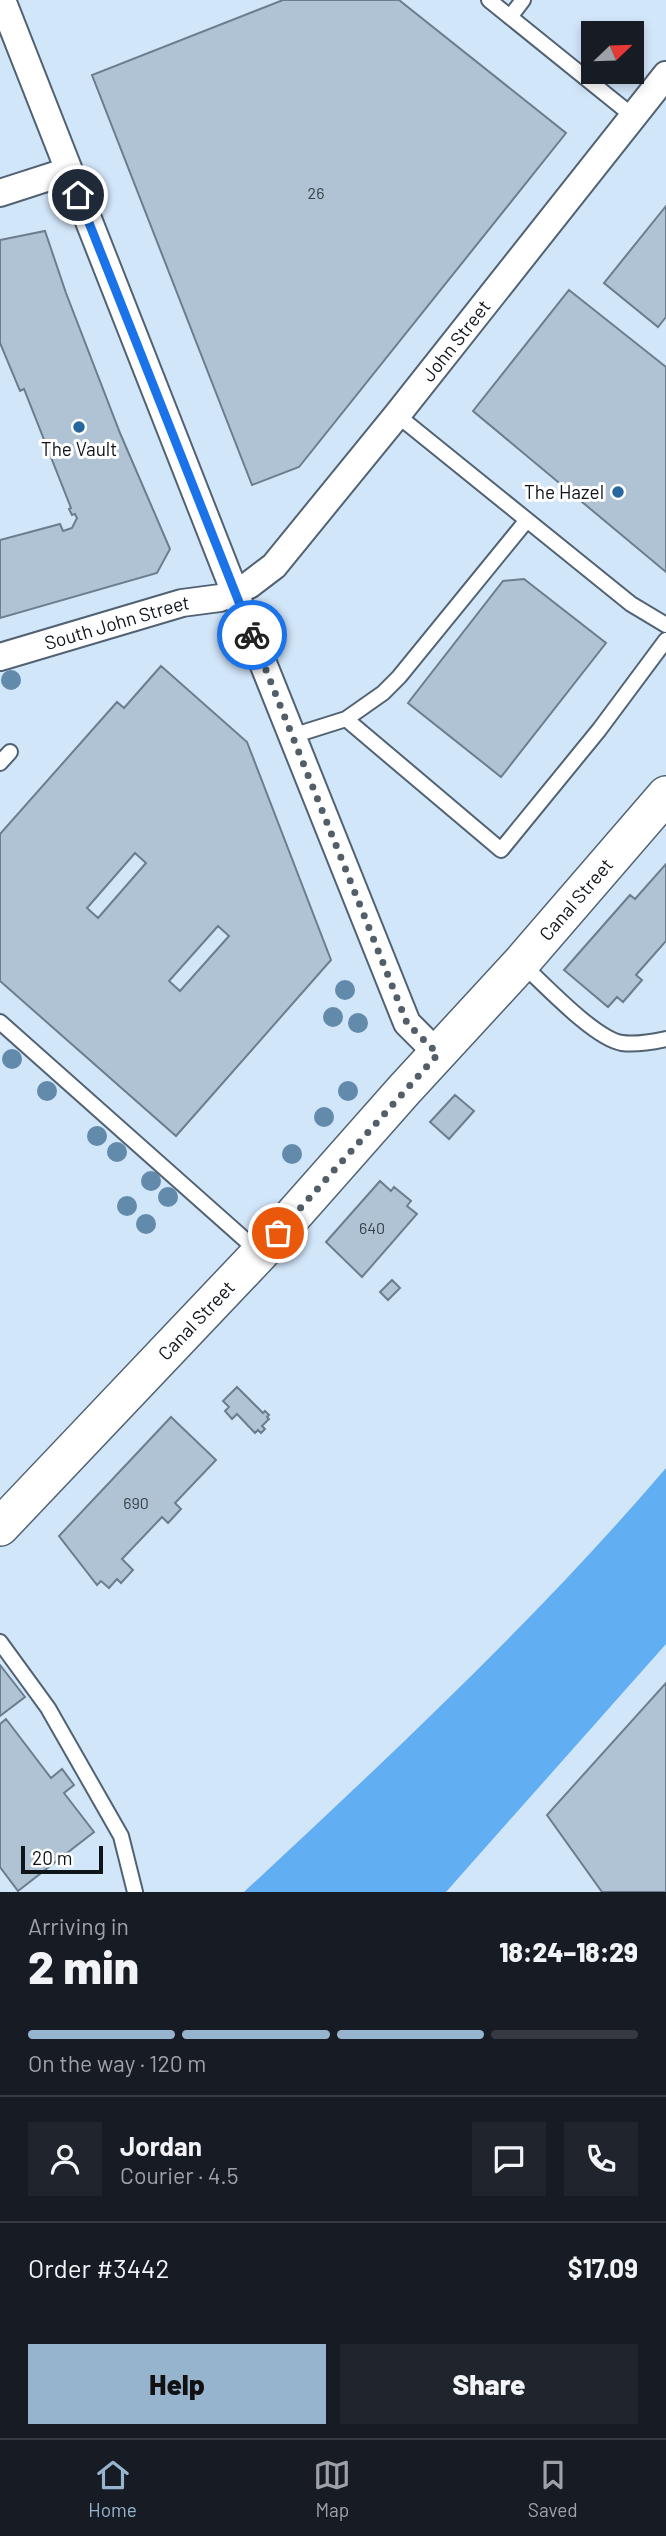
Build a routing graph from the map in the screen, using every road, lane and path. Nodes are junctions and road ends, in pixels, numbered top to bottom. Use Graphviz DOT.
graph roads {
  1 [pos="2,0"];
  2 [pos="489,0"];
  3 [pos="523,0"];
  4 [pos="510,17"];
  5 [pos="666,75"];
  6 [pos="634,117"];
  7 [pos="68,170"];
  8 [pos="0,193"];
  9 [pos="397,415"];
  10 [pos="527,520"];
  11 [pos="235,593"];
  12 [pos="666,625"];
  13 [pos="666,640"];
  14 [pos="0,657"];
  15 [pos="346,719"];
  16 [pos="292,736"];
  17 [pos="666,796"];
  18 [pos="522,963"];
  19 [pos="0,1022"];
  20 [pos="666,1039"];
  21 [pos="438,1054"];
  22 [pos="260,1253"];
  23 [pos="0,1527"];
  24 [pos="0,1642"];
  25 [pos="135,1892"];
  1 -- 7 [label="street"];
  2 -- 4 [label="lane"];
  3 -- 4 [label="lane"];
  4 -- 6 [label="lane"];
  5 -- 6 [label="street, John Street"];
  6 -- 9 [label="street, John Street"];
  7 -- 8 [label="street"];
  7 -- 11 [label="street"];
  9 -- 10 [label="lane"];
  9 -- 11 [label="street, John Street"];
  10 -- 12 [label="lane"];
  10 -- 15 [label="lane"];
  11 -- 14 [label="street, South John Street"];
  11 -- 16 [label="street"];
  13 -- 15 [label="lane"];
  15 -- 16 [label="lane"];
  16 -- 21 [label="street"];
  17 -- 18 [label="street, Canal Street"];
  18 -- 20 [label="lane"];
  18 -- 21 [label="street, Canal Street"];
  19 -- 22 [label="lane"];
  21 -- 22 [label="street, Canal Street"];
  22 -- 23 [label="street, Canal Street"];
  24 -- 25 [label="lane"];
}
